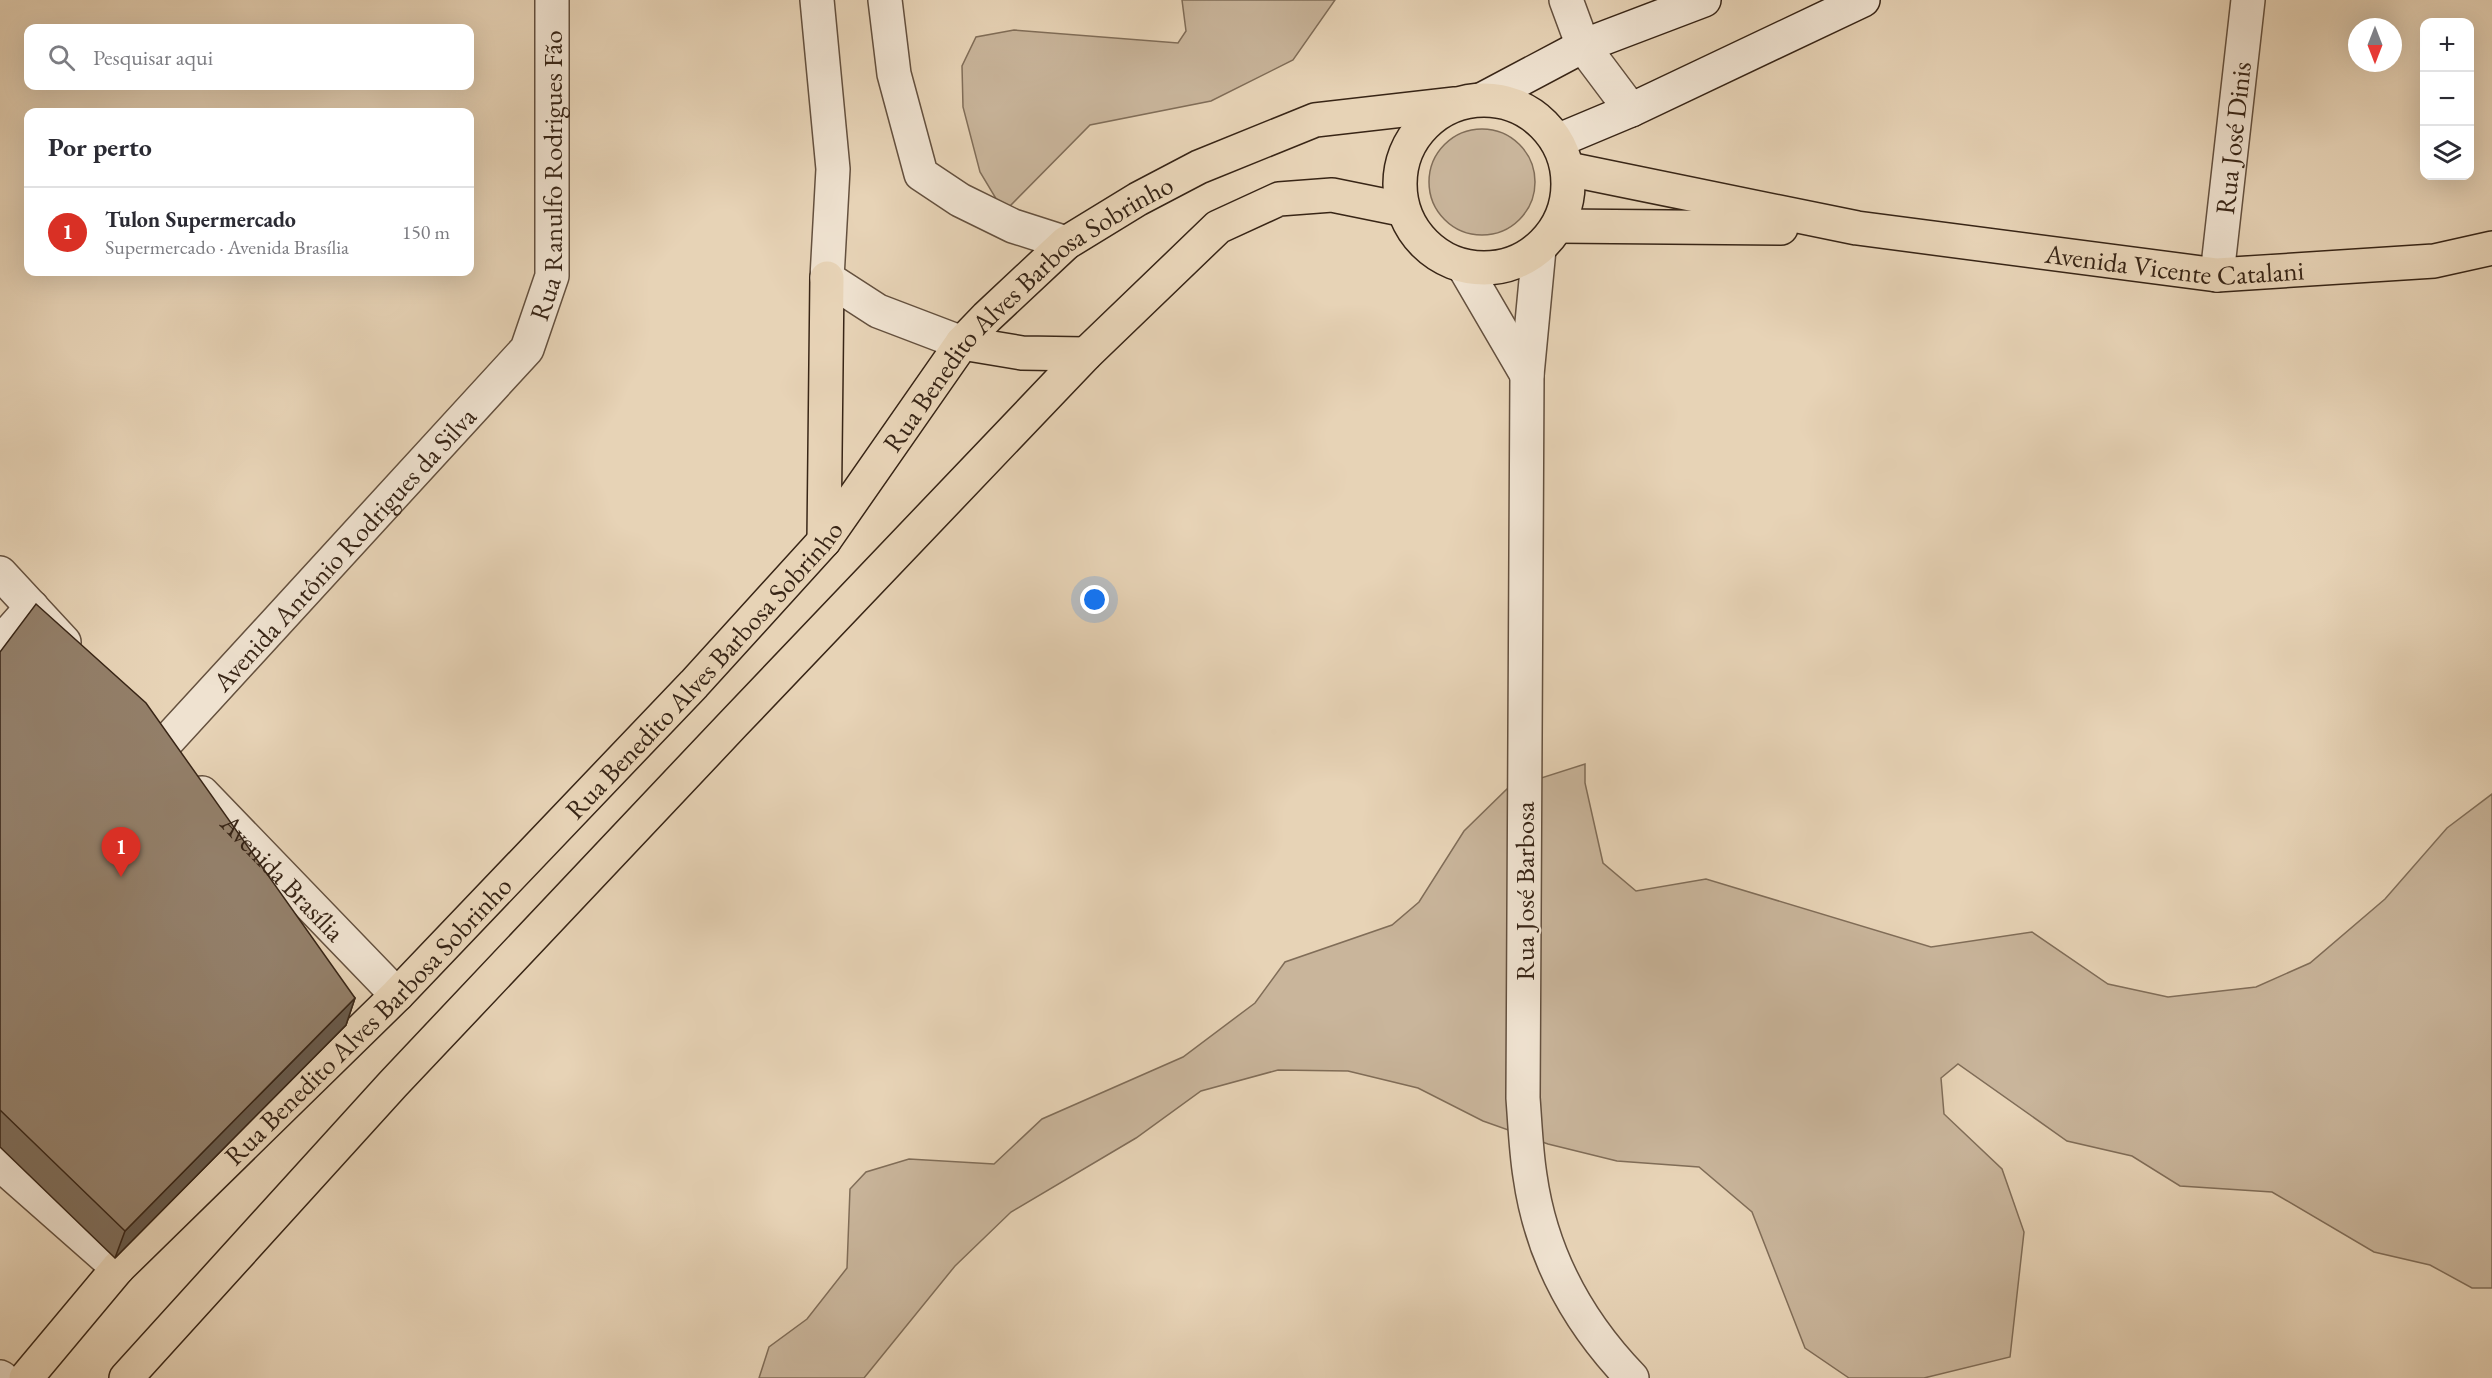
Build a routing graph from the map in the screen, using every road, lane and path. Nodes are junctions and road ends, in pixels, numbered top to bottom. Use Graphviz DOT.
graph roads {
  1 [pos="552,0"];
  2 [pos="817,0"];
  3 [pos="885,0"];
  4 [pos="1566,0"];
  5 [pos="1704,0"];
  6 [pos="1863,0"];
  7 [pos="2248,0"];
  8 [pos="1582,46"];
  9 [pos="1469,102"];
  10 [pos="1631,110"];
  11 [pos="1563,155"];
  12 [pos="1401,208"];
  13 [pos="1857,228"];
  14 [pos="1549,237"];
  15 [pos="1066,243"];
  16 [pos="2492,248"];
  17 [pos="1464,267"];
  18 [pos="2217,275"];
  19 [pos="827,278"];
  20 [pos="962,343"];
  21 [pos="527,349"];
  22 [pos="1086,354"];
  23 [pos="1527,375"];
  24 [pos="824,541"];
  25 [pos="0,573"];
  26 [pos="32,607"];
  27 [pos="0,643"];
  28 [pos="85,665"];
  29 [pos="138,724"];
  30 [pos="174,764"];
  31 [pos="397,995"];
  32 [pos="0,1164"];
  33 [pos="118,1268"];
  34 [pos="26,1378"];
  35 [pos="126,1378"];
  36 [pos="1632,1378"];
  1 -- 21 [label="street, Rua Ranulfo Rodrigues Fão"];
  2 -- 19 [label="street"];
  3 -- 15 [label="street"];
  4 -- 8 [label="street"];
  5 -- 8 [label="street, Rua Benedito Alves Barbosa Sobrinho"];
  6 -- 10 [label="street"];
  7 -- 18 [label="street, Rua José Dinis"];
  8 -- 9 [label="street, Rua Benedito Alves Barbosa Sobrinho"];
  8 -- 10 [label="street"];
  9 -- 11 [label="main road"];
  9 -- 12 [label="main road"];
  9 -- 15 [label="main road, Rua Benedito Alves Barbosa Sobrinho"];
  10 -- 11 [label="street"];
  11 -- 13 [label="main road, Avenida Vicente Catalani"];
  11 -- 14 [label="main road"];
  12 -- 17 [label="main road"];
  12 -- 22 [label="main road, Rua Benedito Alves Barbosa Sobrinho"];
  13 -- 14 [label="main road, Avenida Vicente Catalani"];
  13 -- 18 [label="main road, Avenida Vicente Catalani"];
  14 -- 17 [label="main road"];
  14 -- 23 [label="street, Rua José Barbosa"];
  15 -- 20 [label="main road, Rua Benedito Alves Barbosa Sobrinho"];
  16 -- 18 [label="main road, Avenida Vicente Catalani"];
  17 -- 23 [label="street"];
  19 -- 20 [label="street"];
  19 -- 24 [label="main road"];
  20 -- 22 [label="main road"];
  20 -- 24 [label="main road, Rua Benedito Alves Barbosa Sobrinho"];
  21 -- 30 [label="street, Avenida Antônio Rodrigues da Silva"];
  22 -- 35 [label="main road, Rua Benedito Alves Barbosa Sobrinho"];
  23 -- 36 [label="street, Rua José Barbosa"];
  24 -- 31 [label="main road, Rua Benedito Alves Barbosa Sobrinho"];
  25 -- 26 [label="street"];
  26 -- 27 [label="street"];
  26 -- 28 [label="street"];
  29 -- 30 [label="street, Avenida Brasília"];
  30 -- 31 [label="street, Avenida Brasília"];
  31 -- 33 [label="main road, Rua Benedito Alves Barbosa Sobrinho"];
  32 -- 33 [label="street"];
  33 -- 34 [label="main road, Rua Benedito Alves Barbosa Sobrinho"];
}
